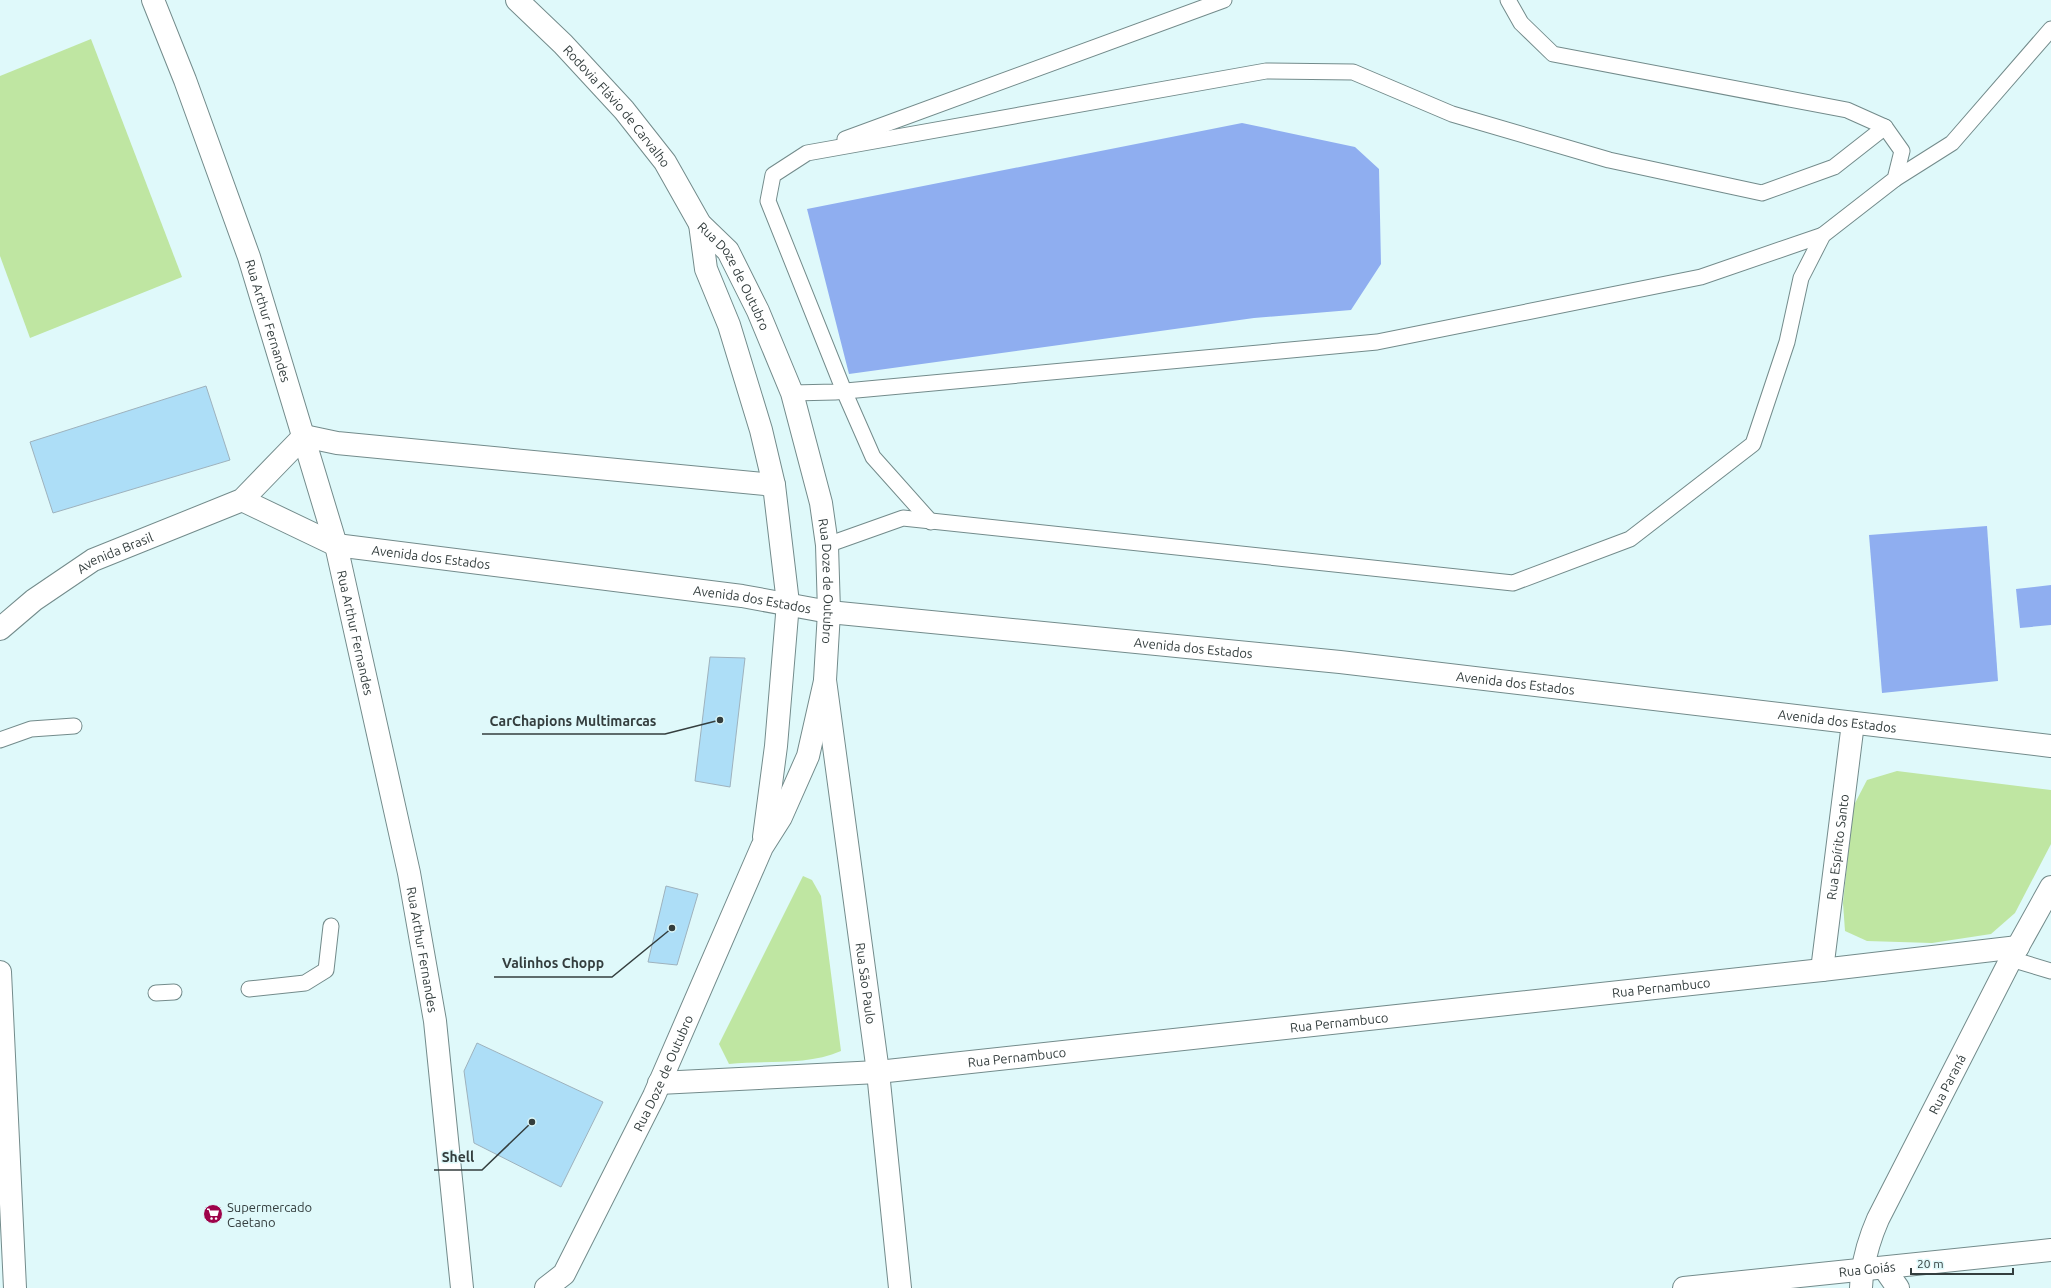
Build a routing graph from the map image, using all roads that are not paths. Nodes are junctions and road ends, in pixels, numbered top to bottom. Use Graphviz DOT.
graph roads {
  1 [pos="152,0"];
  2 [pos="517,0"];
  3 [pos="1224,0"];
  4 [pos="1508,0"];
  5 [pos="2051,29"];
  6 [pos="1885,127"];
  7 [pos="807,153"];
  8 [pos="1895,179"];
  9 [pos="700,224"];
  10 [pos="1823,235"];
  11 [pos="844,392"];
  12 [pos="792,393"];
  13 [pos="304,436"];
  14 [pos="774,485"];
  15 [pos="242,500"];
  16 [pos="931,522"];
  17 [pos="336,545"];
  18 [pos="827,545"];
  19 [pos="788,603"];
  20 [pos="829,612"];
  21 [pos="0,629"];
  22 [pos="825,680"];
  23 [pos="1853,724"];
  24 [pos="74,726"];
  25 [pos="0,740"];
  26 [pos="2051,746"];
  27 [pos="762,847"];
  28 [pos="2051,887"];
  29 [pos="331,926"];
  30 [pos="2015,953"];
  31 [pos="1822,970"];
  32 [pos="2051,971"];
  33 [pos="0,972"];
  34 [pos="249,989"];
  35 [pos="174,992"];
  36 [pos="156,993"];
  37 [pos="878,1072"];
  38 [pos="659,1084"];
  39 [pos="2051,1250"];
  40 [pos="1884,1268"];
  41 [pos="1861,1279"];
  42 [pos="561,1281"];
  43 [pos="15,1288"];
  44 [pos="462,1288"];
  45 [pos="546,1288"];
  46 [pos="900,1288"];
  47 [pos="1684,1288"];
  48 [pos="1898,1288"];
  1 -- 13 [label="main road, Rua Arthur Fernandes"];
  2 -- 9 [label="main road, Rodovia Flávio de Carvalho"];
  3 -- 7 [label="lane"];
  4 -- 6 [label="lane"];
  5 -- 8 [label="lane"];
  6 -- 7 [label="lane"];
  6 -- 8 [label="lane"];
  7 -- 11 [label="lane"];
  8 -- 10 [label="lane"];
  9 -- 12 [label="main road, Rua Doze de Outubro"];
  9 -- 14 [label="main road, Rua Doze de Outubro"];
  10 -- 11 [label="lane"];
  10 -- 16 [label="lane"];
  11 -- 12 [label="lane"];
  11 -- 16 [label="lane"];
  12 -- 18 [label="main road, Rua Doze de Outubro"];
  13 -- 14 [label="main road"];
  13 -- 15 [label="main road, Avenida Brasil"];
  13 -- 17 [label="main road, Rua Arthur Fernandes"];
  14 -- 19 [label="main road, Rua Doze de Outubro"];
  15 -- 17 [label="main road"];
  15 -- 21 [label="main road, Avenida Brasil"];
  16 -- 18 [label="lane"];
  17 -- 19 [label="main road, Avenida dos Estados"];
  17 -- 44 [label="main road, Rua Arthur Fernandes"];
  18 -- 20 [label="main road, Rua Doze de Outubro"];
  19 -- 20 [label="main road, Avenida dos Estados"];
  19 -- 27 [label="main road, Rua Doze de Outubro"];
  20 -- 22 [label="main road, Rua Doze de Outubro"];
  20 -- 23 [label="main road, Avenida dos Estados"];
  22 -- 27 [label="main road, Rua Doze de Outubro"];
  22 -- 37 [label="main road, Rua São Paulo"];
  23 -- 26 [label="main road, Avenida dos Estados"];
  23 -- 31 [label="main road, Rua Espírito Santo"];
  24 -- 25 [label="lane"];
  27 -- 38 [label="main road, Rua Doze de Outubro"];
  28 -- 30 [label="main road, Rua Paraná"];
  29 -- 34 [label="lane"];
  30 -- 31 [label="main road, Rua Pernambuco"];
  30 -- 32 [label="lane"];
  30 -- 41 [label="main road, Rua Paraná"];
  31 -- 37 [label="main road, Rua Pernambuco"];
  33 -- 43 [label="main road"];
  35 -- 36 [label="lane"];
  37 -- 38 [label="main road, Rua Pernambuco"];
  37 -- 46 [label="main road, Rua São Paulo"];
  38 -- 42 [label="main road, Rua Doze de Outubro"];
  39 -- 40 [label="main road, Rua Goiás"];
  40 -- 41 [label="main road, Rua Goiás"];
  40 -- 48 [label="main road"];
  41 -- 47 [label="main road, Rua Goiás"];
  42 -- 45 [label="main road, Rua Doze de Outubro"];
}
